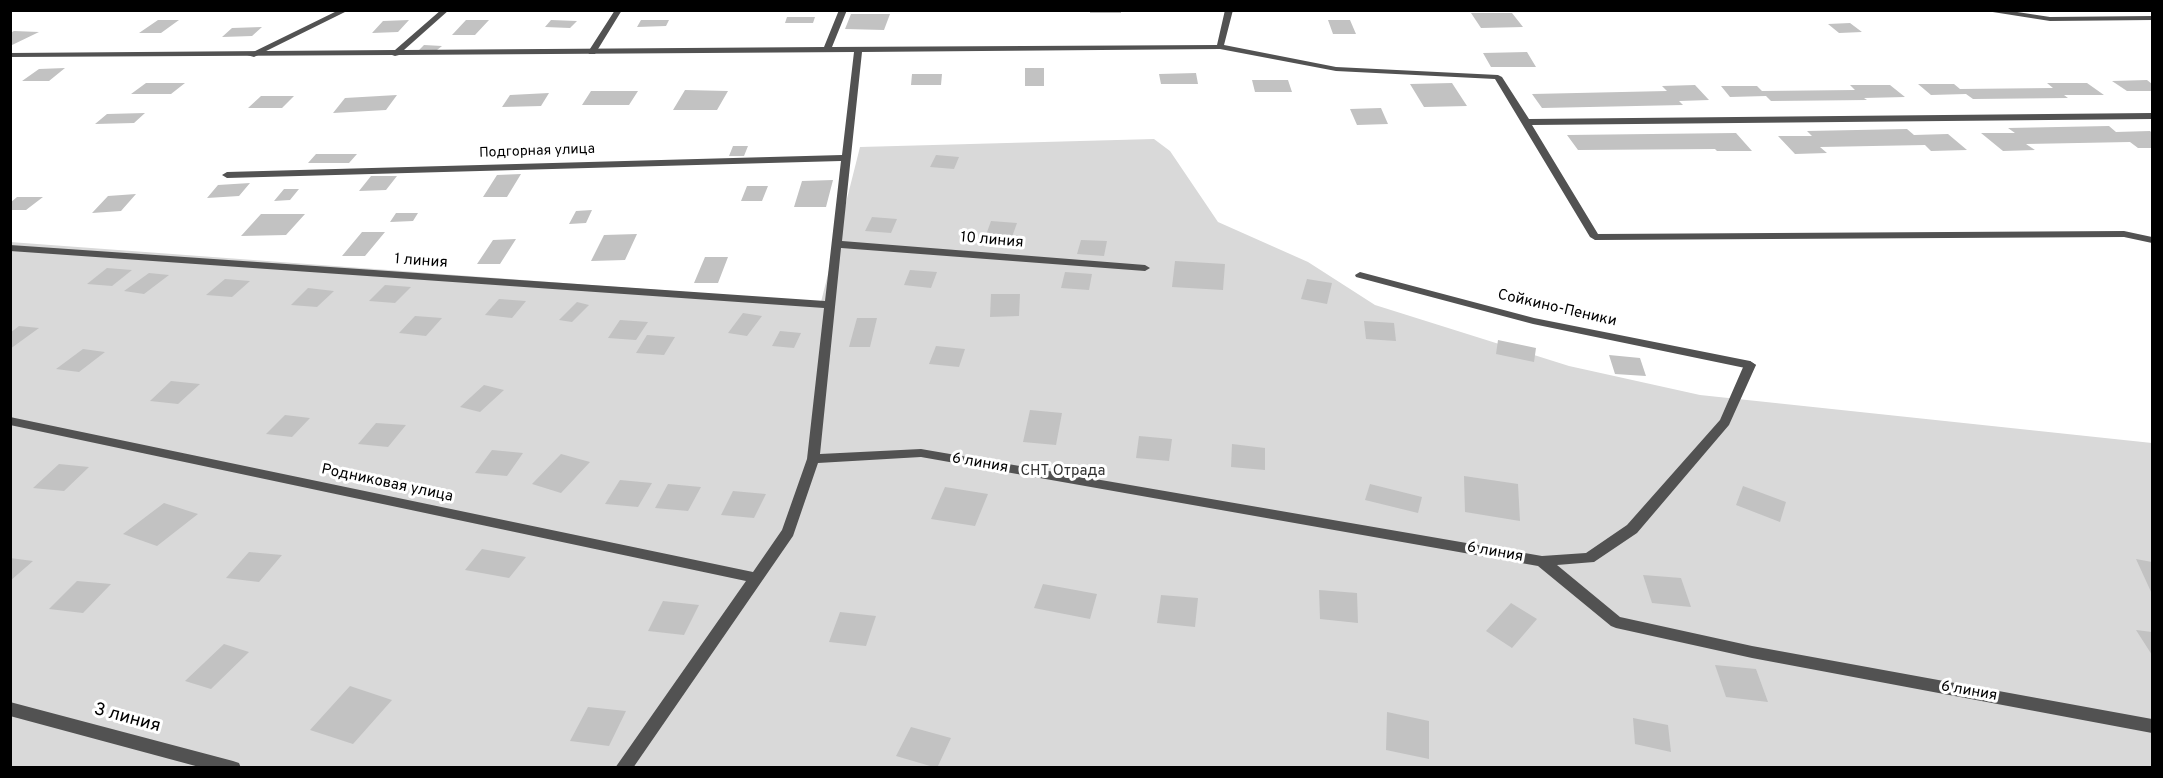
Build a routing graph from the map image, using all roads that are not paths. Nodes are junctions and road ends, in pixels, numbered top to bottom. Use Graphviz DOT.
graph roads {
  1 [pos="346,10"];
  2 [pos="446,10"];
  3 [pos="619,10"];
  4 [pos="843,10"];
  5 [pos="1229,10"];
  6 [pos="1983,10"];
  7 [pos="2152,18"];
  8 [pos="1220,47"];
  9 [pos="827,51"];
  10 [pos="858,51"];
  11 [pos="592,52"];
  12 [pos="395,54"];
  13 [pos="10,55"];
  14 [pos="251,55"];
  15 [pos="2152,116"];
  16 [pos="1526,122"];
  17 [pos="847,158"];
  18 [pos="227,175"];
  19 [pos="2152,240"];
  20 [pos="837,244"];
  21 [pos="10,248"];
  22 [pos="1145,268"];
  23 [pos="1360,275"];
  24 [pos="830,305"];
  25 [pos="10,422"];
  26 [pos="813,459"];
  27 [pos="1542,561"];
  28 [pos="758,578"];
  29 [pos="10,709"];
  30 [pos="2152,726"];
  31 [pos="233,768"];
  32 [pos="623,768"];
  1 -- 14 [label="street"];
  2 -- 12 [label="street"];
  3 -- 11 [label="street"];
  4 -- 9 [label="street"];
  5 -- 8 [label="street"];
  6 -- 7 [label="street"];
  8 -- 10 [label="street"];
  8 -- 16 [label="street"];
  9 -- 10 [label="street"];
  9 -- 11 [label="street"];
  10 -- 17 [label="street"];
  11 -- 12 [label="street"];
  12 -- 14 [label="street"];
  13 -- 14 [label="street"];
  15 -- 16 [label="street"];
  16 -- 19 [label="street"];
  17 -- 18 [label="street, Подгорная улица"];
  17 -- 20 [label="street"];
  20 -- 22 [label="street, 10 линия"];
  20 -- 24 [label="street"];
  21 -- 24 [label="street, 1 линия"];
  23 -- 27 [label="street, Сойкино-Пеники"];
  24 -- 26 [label="street"];
  25 -- 28 [label="street, Родниковая улица"];
  26 -- 27 [label="street, 6 линия"];
  26 -- 28 [label="street"];
  27 -- 30 [label="street, 6 линия"];
  28 -- 32 [label="street"];
  29 -- 31 [label="street, 3 линия"];
}
